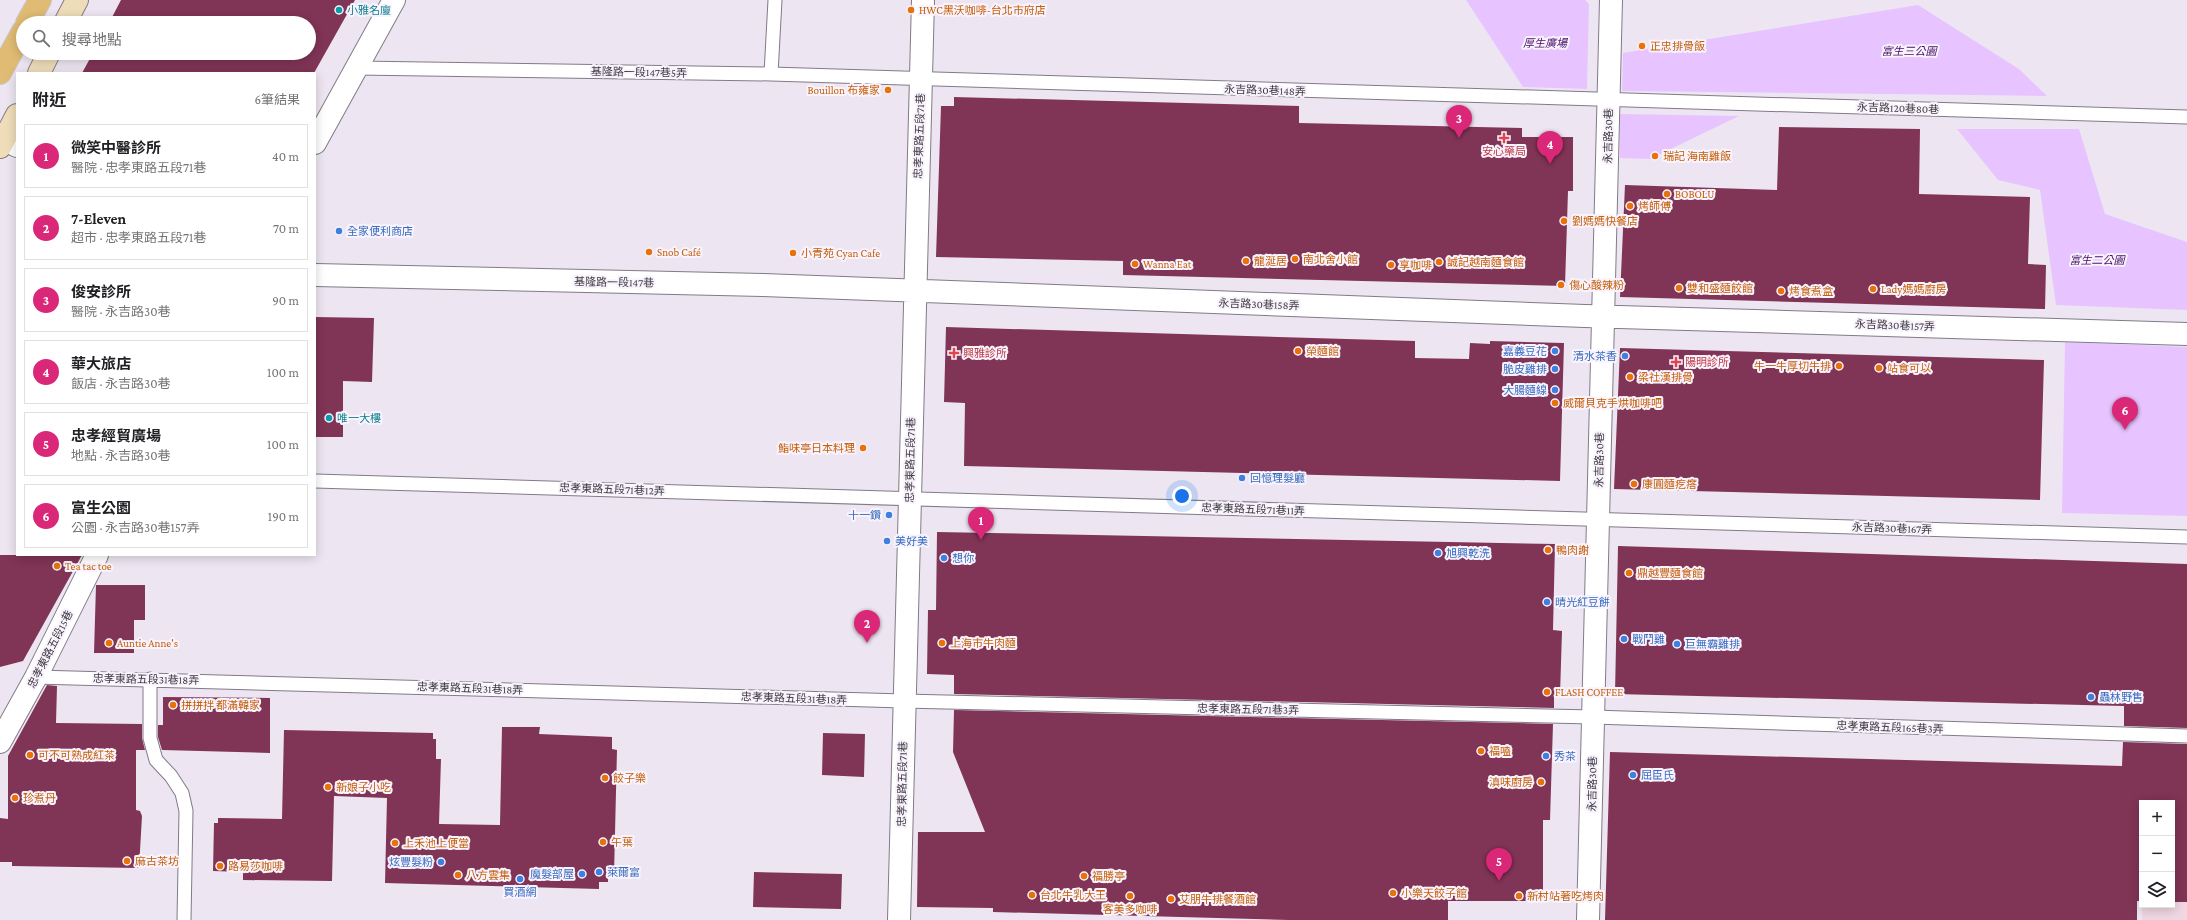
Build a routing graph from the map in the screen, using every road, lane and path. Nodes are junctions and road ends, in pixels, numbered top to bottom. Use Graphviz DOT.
graph roads {
  1 [pos="40,0"];
  2 [pos="77,0"];
  3 [pos="394,0"];
  4 [pos="775,0"];
  5 [pos="923,0"];
  6 [pos="1611,0"];
  7 [pos="31,16"];
  8 [pos="69,16"];
  9 [pos="16,43"];
  10 [pos="46,60"];
  11 [pos="357,68"];
  12 [pos="40,72"];
  13 [pos="0,73"];
  14 [pos="771,74"];
  15 [pos="921,80"];
  16 [pos="1609,100"];
  17 [pos="2187,116"];
  18 [pos="16,118"];
  19 [pos="316,141"];
  20 [pos="7,144"];
  21 [pos="316,275"];
  22 [pos="914,290"];
  23 [pos="1603,317"];
  24 [pos="2187,334"];
  25 [pos="316,481"];
  26 [pos="909,498"];
  27 [pos="1598,519"];
  28 [pos="2187,537"];
  29 [pos="96,556"];
  30 [pos="36,677"];
  31 [pos="150,679"];
  32 [pos="904,701"];
  33 [pos="1593,716"];
  34 [pos="2187,736"];
  35 [pos="0,742"];
  36 [pos="184,920"];
  37 [pos="898,920"];
  38 [pos="1588,920"];
  1 -- 7 [label="main road"];
  2 -- 8 [label="main road"];
  3 -- 11 [label="street"];
  4 -- 14 [label="lane"];
  5 -- 15 [label="street, 忠孝東路五段71巷"];
  6 -- 16 [label="street, 永吉路30巷"];
  9 -- 13 [label="main road"];
  10 -- 12 [label="main road"];
  11 -- 14 [label="lane, 基隆路一段147巷5弄"];
  11 -- 19 [label="street"];
  14 -- 15 [label="lane, 基隆路一段147巷5弄"];
  15 -- 16 [label="lane, 永吉路30巷148弄"];
  15 -- 22 [label="street, 忠孝東路五段71巷"];
  16 -- 17 [label="lane, 永吉路120巷80巷"];
  16 -- 23 [label="street, 永吉路30巷"];
  18 -- 20 [label="main road"];
  21 -- 22 [label="street, 基隆路一段147巷"];
  22 -- 23 [label="street, 永吉路30巷158弄"];
  22 -- 26 [label="street, 忠孝東路五段71巷"];
  23 -- 24 [label="street, 永吉路30巷157弄"];
  23 -- 27 [label="street, 永吉路30巷"];
  25 -- 26 [label="lane, 忠孝東路五段71巷12弄"];
  26 -- 27 [label="lane, 忠孝東路五段71巷11弄"];
  26 -- 32 [label="street, 忠孝東路五段71巷"];
  27 -- 28 [label="lane, 永吉路30巷167弄"];
  27 -- 33 [label="street, 永吉路30巷"];
  29 -- 30 [label="street, 忠孝東路五段15巷"];
  30 -- 31 [label="lane, 忠孝東路五段31巷18弄"];
  30 -- 35 [label="street, 忠孝東路五段15巷"];
  31 -- 32 [label="lane, 忠孝東路五段31巷18弄"];
  31 -- 36 [label="lane"];
  32 -- 33 [label="lane, 忠孝東路五段71巷3弄"];
  32 -- 37 [label="street, 忠孝東路五段71巷"];
  33 -- 34 [label="lane, 忠孝東路五段165巷3弄"];
  33 -- 38 [label="street, 永吉路30巷"];
}
